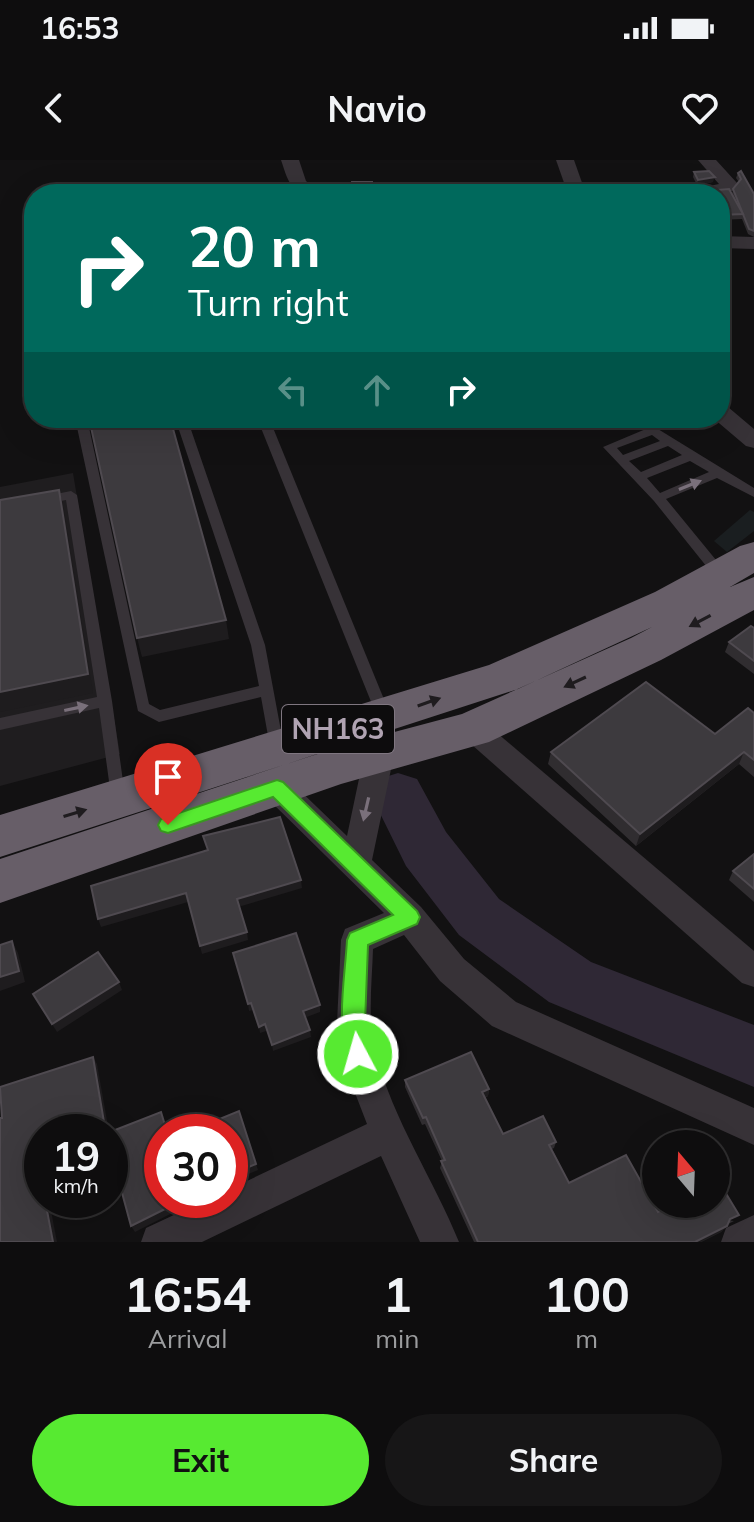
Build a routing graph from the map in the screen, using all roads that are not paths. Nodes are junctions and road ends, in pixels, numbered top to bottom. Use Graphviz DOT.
graph roads {
  1 [pos="290,160"];
  2 [pos="565,160"];
  3 [pos="707,160"];
  4 [pos="299,184"];
  5 [pos="573,184"];
  6 [pos="728,184"];
  7 [pos="730,242"];
  8 [pos="754,243"];
  9 [pos="730,421"];
  10 [pos="83,428"];
  11 [pos="184,428"];
  12 [pos="267,428"];
  13 [pos="754,441"];
  14 [pos="669,442"];
  15 [pos="691,456"];
  16 [pos="621,460"];
  17 [pos="718,473"];
  18 [pos="639,477"];
  19 [pos="754,493"];
  20 [pos="658,498"];
  21 [pos="28,503"];
  22 [pos="743,574"];
  23 [pos="266,690"];
  24 [pos="105,701"];
  25 [pos="0,724"];
  26 [pos="473,729"];
  27 [pos="381,736"];
  28 [pos="277,768"];
  29 [pos="119,800"];
  30 [pos="0,836"];
  31 [pos="356,864"];
  32 [pos="0,881"];
  33 [pos="410,917"];
  34 [pos="754,972"];
  35 [pos="754,1127"];
  36 [pos="389,1133"];
  37 [pos="754,1234"];
  38 [pos="160,1242"];
  39 [pos="440,1242"];
  40 [pos="740,1242"];
  1 -- 4 [label="street"];
  2 -- 5 [label="street"];
  3 -- 6 [label="street"];
  7 -- 8 [label="street"];
  9 -- 13 [label="street"];
  10 -- 23 [label="lane"];
  11 -- 23 [label="lane"];
  12 -- 27 [label="lane"];
  14 -- 15 [label="lane"];
  14 -- 16 [label="lane"];
  14 -- 16 [label="lane"];
  15 -- 17 [label="lane"];
  15 -- 18 [label="lane"];
  16 -- 18 [label="lane"];
  17 -- 19 [label="lane"];
  20 -- 17 [label="lane, one-way"];
  18 -- 20 [label="lane"];
  20 -- 22 [label="lane"];
  21 -- 24 [label="lane"];
  22 -- 26 [label="highway, NH163, one-way"];
  27 -- 22 [label="highway, NH163, one-way"];
  23 -- 28 [label="lane"];
  25 -- 24 [label="lane, one-way"];
  24 -- 29 [label="lane"];
  26 -- 27 [label="highway, NH163"];
  26 -- 34 [label="street"];
  27 -- 28 [label="highway, NH163"];
  27 -- 31 [label="street, one-way"];
  28 -- 29 [label="highway, NH163"];
  28 -- 31 [label="street"];
  28 -- 32 [label="highway, NH163"];
  30 -- 29 [label="highway, NH163, one-way"];
  31 -- 33 [label="street"];
  33 -- 35 [label="street"];
  33 -- 36 [label="street"];
  36 -- 38 [label="street"];
  36 -- 39 [label="street"];
  37 -- 40 [label="street"];
}
